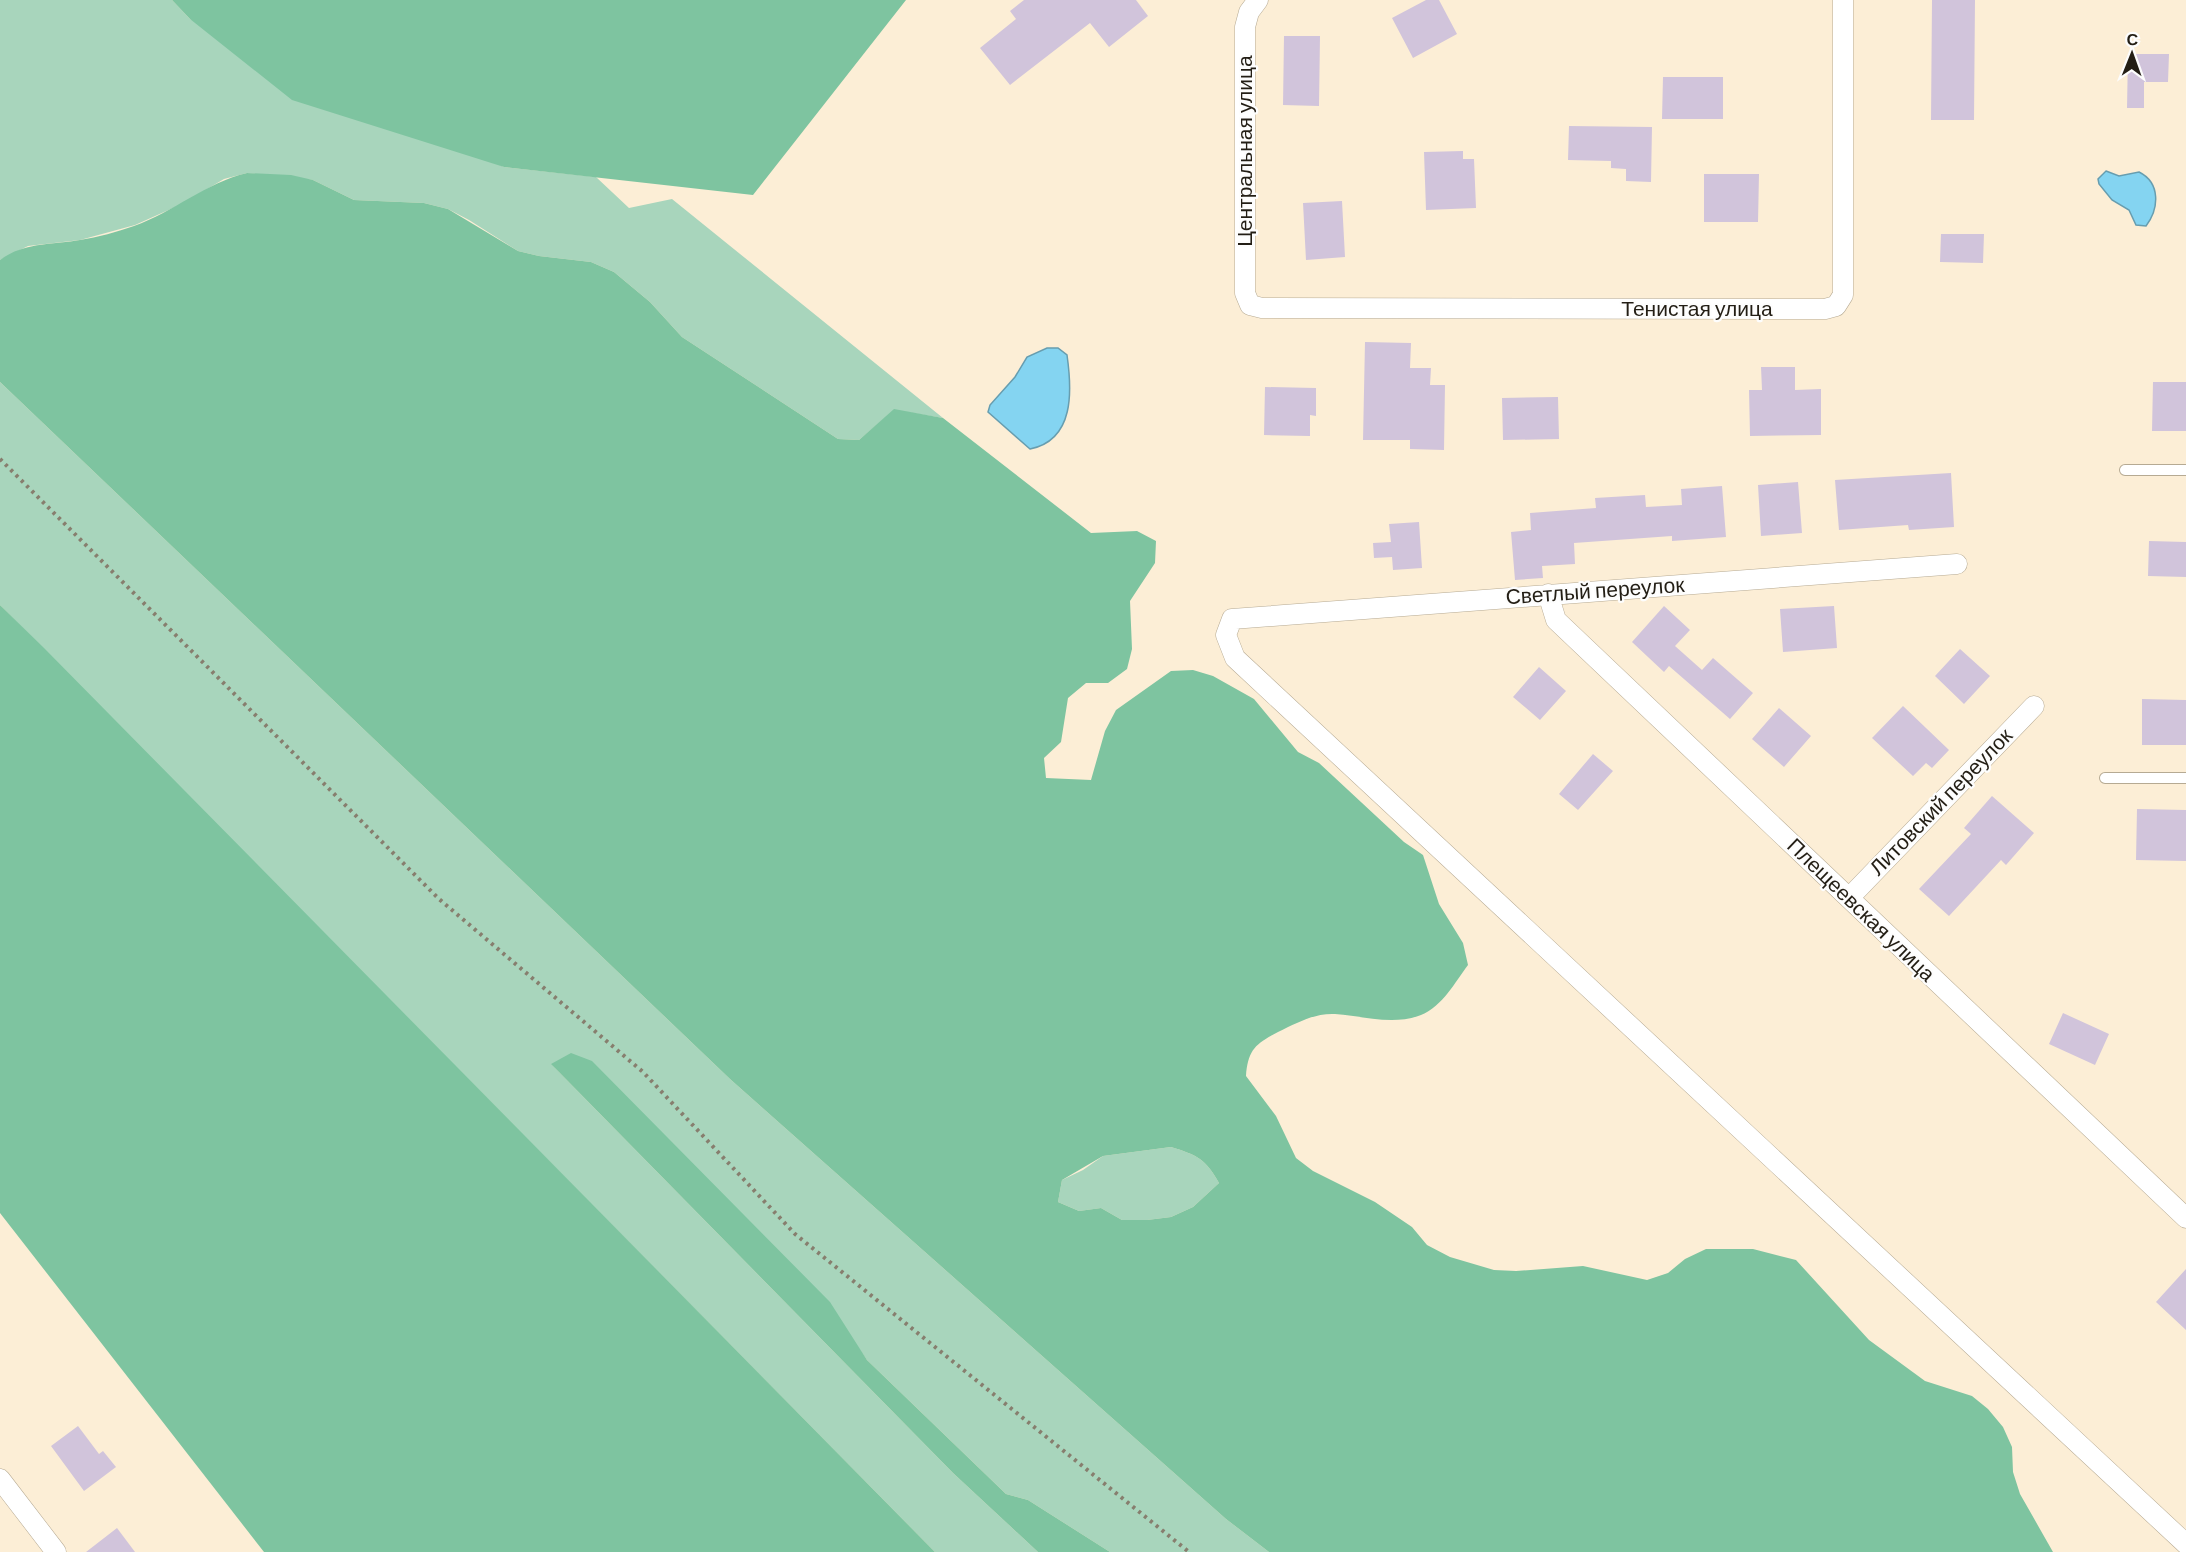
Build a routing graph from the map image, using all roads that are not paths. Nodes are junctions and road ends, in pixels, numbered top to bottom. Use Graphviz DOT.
graph roads {
  1 [pos="1258,0"];
  2 [pos="1843,0"];
  3 [pos="1250,305"];
  4 [pos="2125,470"];
  5 [pos="2186,470"];
  6 [pos="1957,564"];
  7 [pos="1548,594"];
  8 [pos="2034,706"];
  9 [pos="2105,778"];
  10 [pos="2186,778"];
  11 [pos="1849,898"];
  12 [pos="2186,1218"];
  13 [pos="0,1479"];
  14 [pos="2186,1544"];
  15 [pos="56,1552"];
  1 -- 3 [label="street, Центральная улица"];
  2 -- 3 [label="street, Тенистая улица"];
  4 -- 5 [label="lane"];
  6 -- 7 [label="street, Светлый переулок"];
  7 -- 11 [label="street, Плещеевская улица"];
  7 -- 14 [label="street, Светлый переулок"];
  8 -- 11 [label="street, Литовский переулок"];
  9 -- 10 [label="lane"];
  11 -- 12 [label="street, Плещеевская улица"];
  13 -- 15 [label="street"];
}
